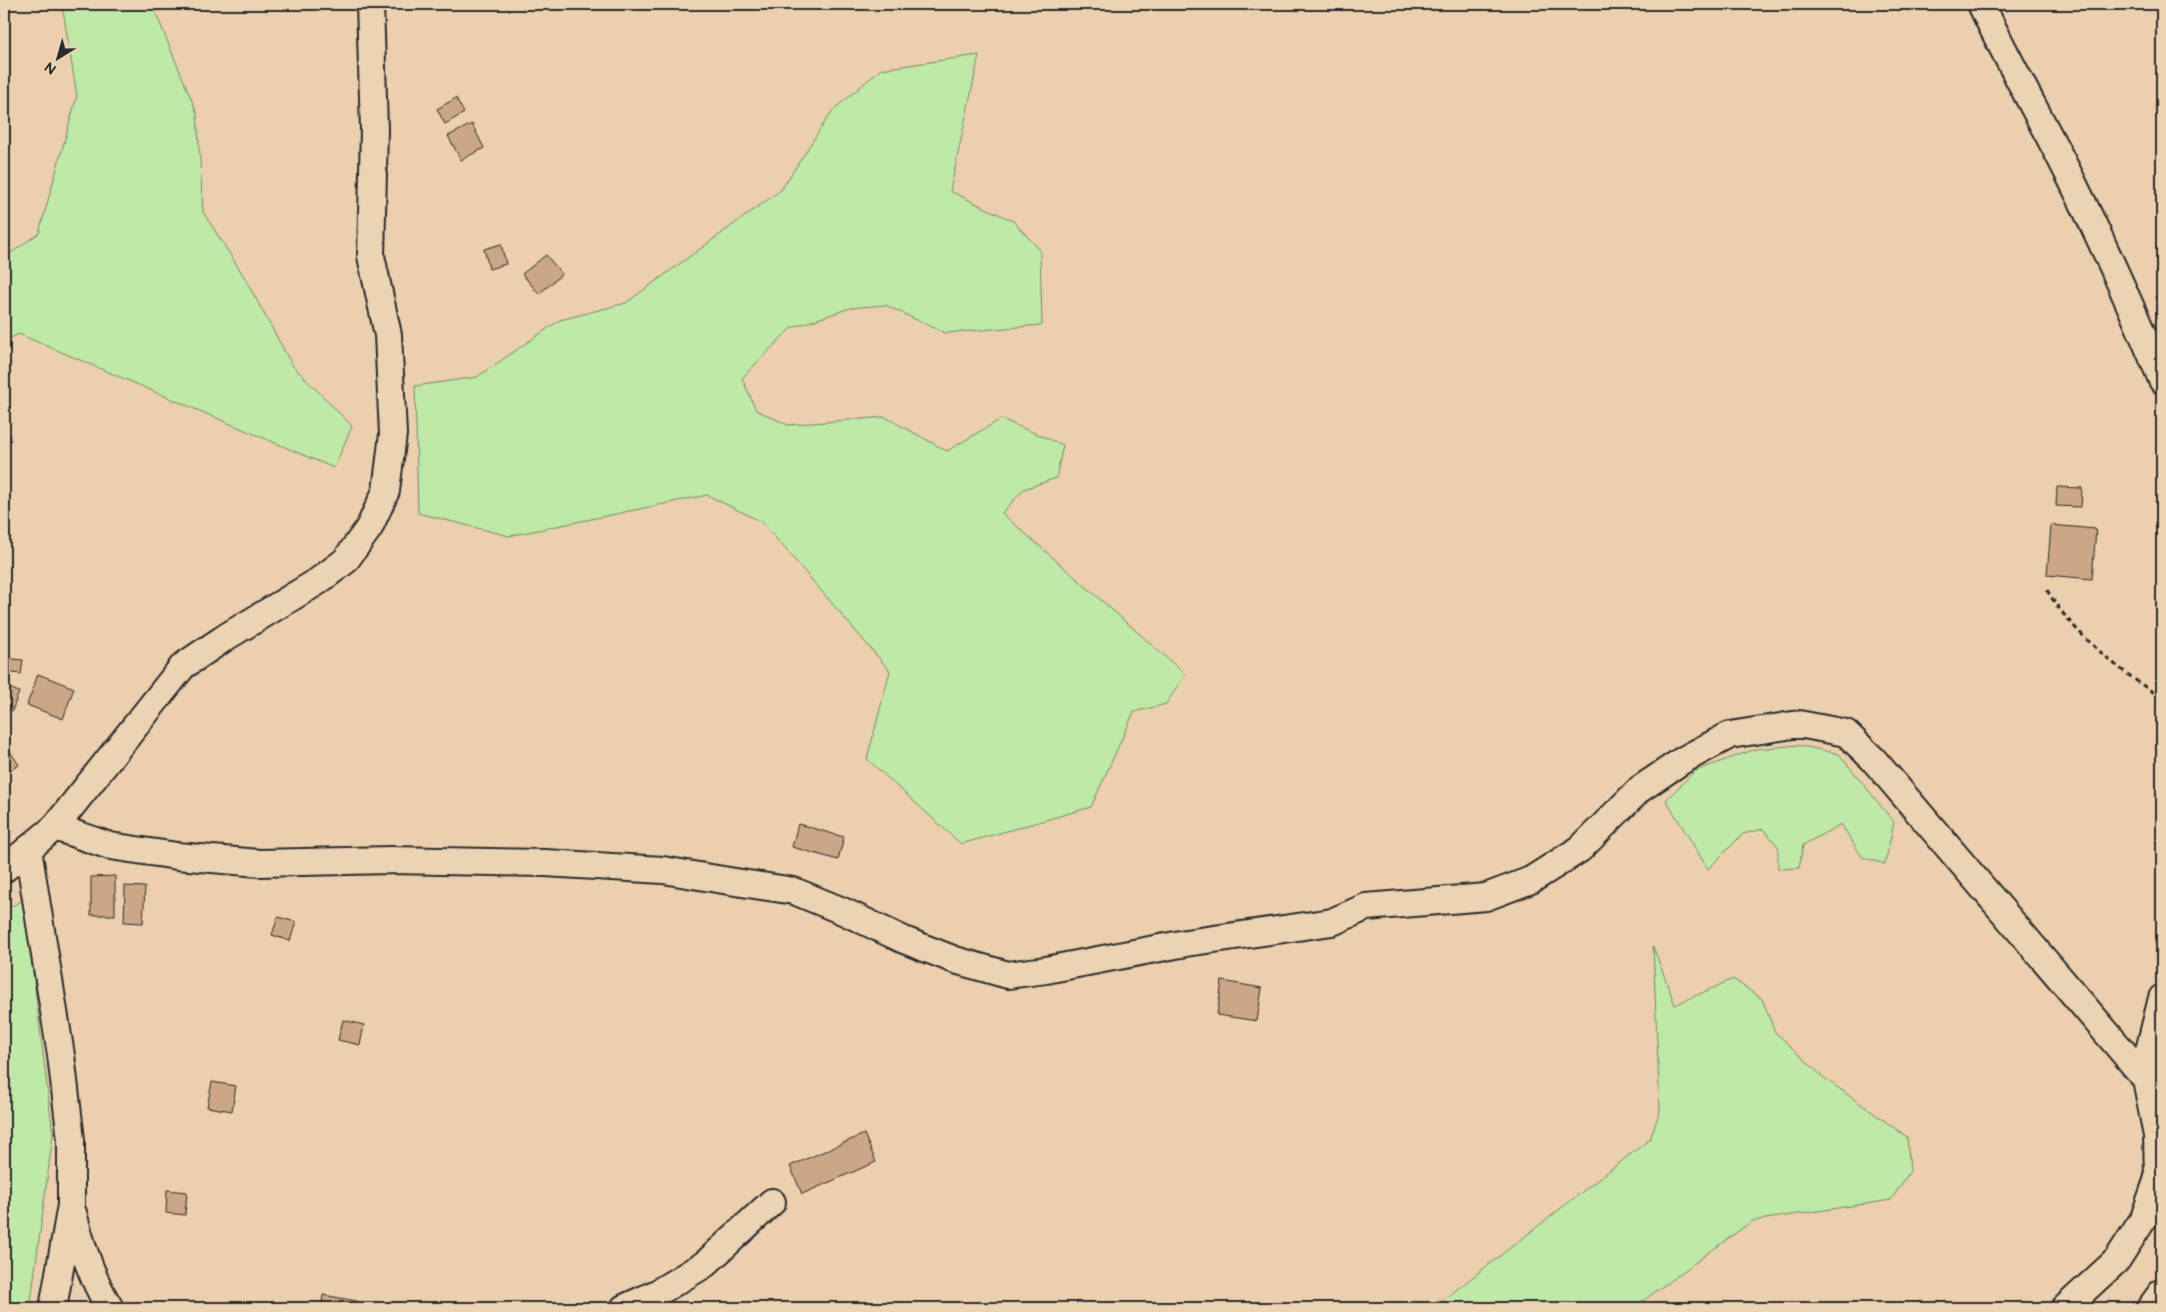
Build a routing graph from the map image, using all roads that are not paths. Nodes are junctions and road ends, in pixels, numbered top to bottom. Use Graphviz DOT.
graph roads {
  1 [pos="370,4"];
  2 [pos="1981,4"];
  3 [pos="2162,380"];
  4 [pos="55,827"];
  5 [pos="28,849"];
  6 [pos="4,869"];
  7 [pos="2162,998"];
  8 [pos="2143,1075"];
  9 [pos="2160,1146"];
  10 [pos="772,1202"];
  11 [pos="71,1205"];
  12 [pos="2162,1292"];
  13 [pos="53,1308"];
  14 [pos="110,1308"];
  15 [pos="624,1308"];
  16 [pos="2065,1308"];
  17 [pos="2150,1308"];
  1 -- 4 [label="street"];
  2 -- 3 [label="street"];
  4 -- 5 [label="street"];
  4 -- 8 [label="street"];
  5 -- 6 [label="street"];
  5 -- 11 [label="street"];
  7 -- 8 [label="street"];
  8 -- 9 [label="street"];
  9 -- 16 [label="street"];
  10 -- 15 [label="street"];
  11 -- 13 [label="street"];
  11 -- 14 [label="street"];
  12 -- 17 [label="street"];
}
